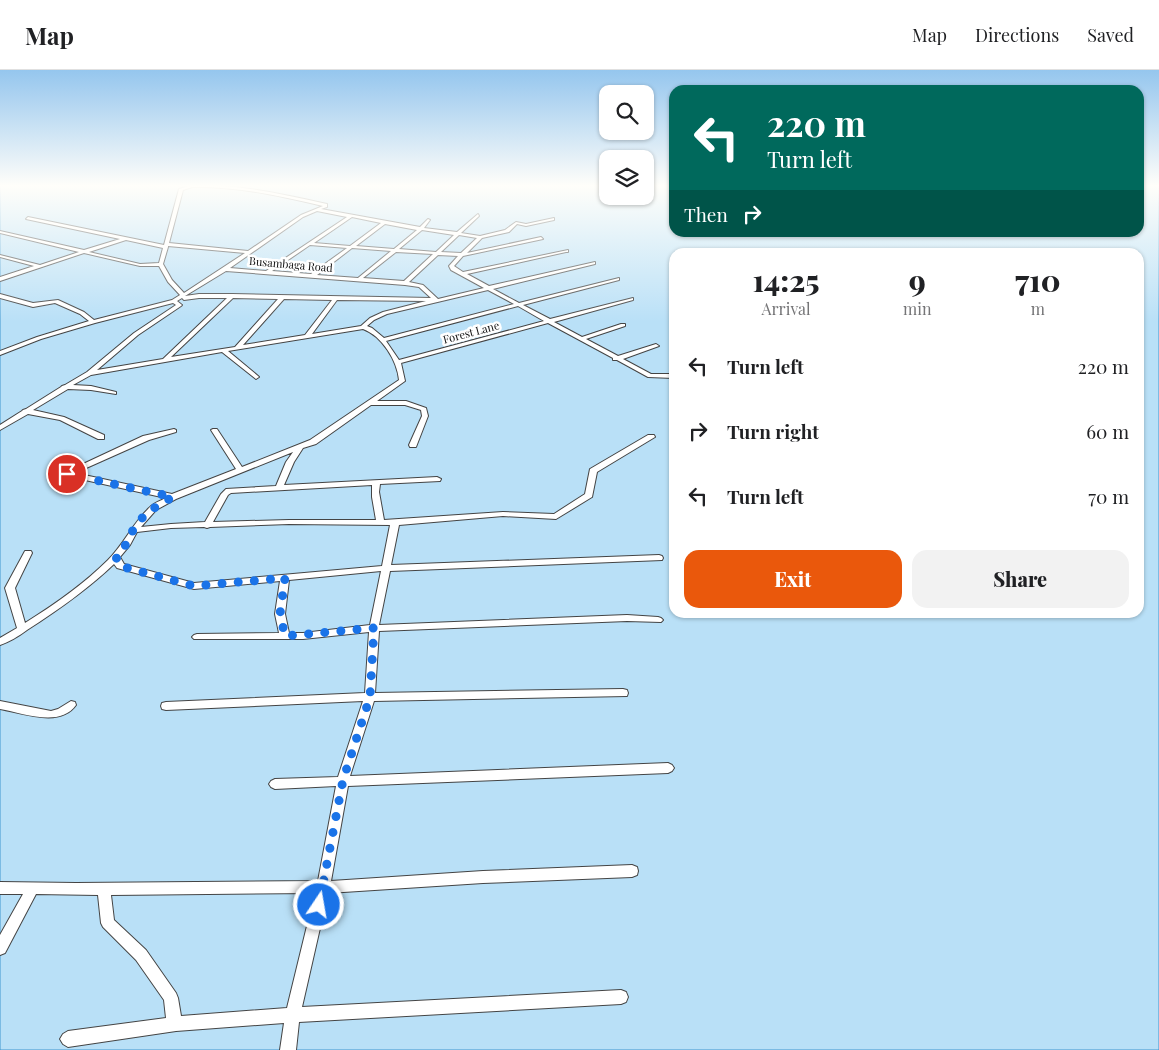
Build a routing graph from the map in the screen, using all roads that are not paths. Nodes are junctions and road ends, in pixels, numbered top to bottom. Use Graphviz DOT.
graph roads {
  1 [pos="86,231"];
  2 [pos="170,231"];
  3 [pos="280,231"];
  4 [pos="329,231"];
  5 [pos="373,231"];
  6 [pos="419,231"];
  7 [pos="434,231"];
  8 [pos="461,231"];
  9 [pos="504,231"];
  10 [pos="0,232"];
  11 [pos="458,234"];
  12 [pos="480,237"];
  13 [pos="541,238"];
  14 [pos="124,239"];
  15 [pos="310,244"];
  16 [pos="167,246"];
  17 [pos="351,247"];
  18 [pos="394,251"];
  19 [pos="566,251"];
  20 [pos="83,252"];
  21 [pos="248,252"];
  22 [pos="437,254"];
  23 [pos="463,255"];
  24 [pos="0,256"];
  25 [pos="593,263"];
  26 [pos="161,264"];
  27 [pos="40,266"];
  28 [pos="225,269"];
  29 [pos="267,272"];
  30 [pos="462,274"];
  31 [pos="312,276"];
  32 [pos="0,279"];
  33 [pos="617,279"];
  34 [pos="358,280"];
  35 [pos="405,283"];
  36 [pos="490,288"];
  37 [pos="183,295"];
  38 [pos="0,296"];
  39 [pos="232,296"];
  40 [pos="283,297"];
  41 [pos="336,298"];
  42 [pos="631,299"];
  43 [pos="436,300"];
  44 [pos="174,301"];
  45 [pos="519,304"];
  46 [pos="93,322"];
  47 [pos="549,322"];
  48 [pos="624,325"];
  49 [pos="362,327"];
  50 [pos="307,336"];
  51 [pos="580,339"];
  52 [pos="382,340"];
  53 [pos="656,346"];
  54 [pos="238,347"];
  55 [pos="223,350"];
  56 [pos="0,353"];
  57 [pos="166,359"];
  58 [pos="615,359"];
  59 [pos="398,362"];
  60 [pos="89,373"];
  61 [pos="669,376"];
  62 [pos="256,377"];
  63 [pos="64,387"];
  64 [pos="114,393"];
  65 [pos="370,403"];
  66 [pos="25,411"];
  67 [pos="0,428"];
  68 [pos="215,430"];
  69 [pos="174,431"];
  70 [pos="101,437"];
  71 [pos="651,437"];
  72 [pos="413,445"];
  73 [pos="301,447"];
  74 [pos="241,471"];
  75 [pos="437,479"];
  76 [pos="377,482"];
  77 [pos="280,487"];
  78 [pos="173,497"];
  79 [pos="380,523"];
  80 [pos="395,523"];
  81 [pos="207,526"];
  82 [pos="134,530"];
  83 [pos="28,553"];
  84 [pos="116,557"];
  85 [pos="658,558"];
  86 [pos="387,568"];
  87 [pos="285,578"];
  88 [pos="658,620"];
  89 [pos="374,628"];
  90 [pos="22,630"];
  91 [pos="197,636"];
  92 [pos="285,636"];
  93 [pos="0,642"];
  94 [pos="623,693"];
  95 [pos="370,697"];
  96 [pos="0,705"];
  97 [pos="71,705"];
  98 [pos="166,706"];
  99 [pos="668,768"];
  100 [pos="343,780"];
  101 [pos="275,784"];
  102 [pos="632,871"];
  103 [pos="323,887"];
  104 [pos="0,888"];
  105 [pos="33,888"];
  106 [pos="104,889"];
  107 [pos="0,948"];
  108 [pos="621,997"];
  109 [pos="293,1015"];
  110 [pos="176,1024"];
  111 [pos="68,1040"];
  112 [pos="288,1050"];
  1 -- 14 [label="street"];
  2 -- 16 [label="street"];
  3 -- 21 [label="street"];
  4 -- 15 [label="street"];
  5 -- 17 [label="street"];
  6 -- 18 [label="street"];
  7 -- 11 [label="street"];
  8 -- 11 [label="street"];
  9 -- 12 [label="street"];
  10 -- 20 [label="street"];
  11 -- 12 [label="street"];
  11 -- 22 [label="street"];
  12 -- 23 [label="street"];
  13 -- 23 [label="street"];
  14 -- 16 [label="street"];
  14 -- 20 [label="street"];
  15 -- 17 [label="street"];
  15 -- 29 [label="street"];
  16 -- 21 [label="street"];
  16 -- 26 [label="street"];
  17 -- 18 [label="street"];
  17 -- 31 [label="street"];
  18 -- 22 [label="street"];
  18 -- 34 [label="street"];
  19 -- 30 [label="street"];
  20 -- 26 [label="street"];
  20 -- 27 [label="street"];
  21 -- 28 [label="street"];
  22 -- 23 [label="street"];
  22 -- 35 [label="street"];
  23 -- 30 [label="street"];
  24 -- 27 [label="street"];
  25 -- 36 [label="street"];
  26 -- 37 [label="street"];
  27 -- 32 [label="street"];
  28 -- 29 [label="street, Busambaga Road"];
  28 -- 37 [label="street"];
  29 -- 31 [label="street, Busambaga Road"];
  30 -- 36 [label="street"];
  31 -- 34 [label="street, Busambaga Road"];
  33 -- 45 [label="street"];
  34 -- 35 [label="street, Busambaga Road"];
  35 -- 43 [label="street, Busambaga Road"];
  36 -- 43 [label="street"];
  36 -- 45 [label="street"];
  37 -- 44 [label="street"];
  38 -- 46 [label="street"];
  39 -- 40 [label="street"];
  39 -- 44 [label="street"];
  39 -- 57 [label="street"];
  40 -- 41 [label="street"];
  40 -- 54 [label="street"];
  41 -- 43 [label="street"];
  41 -- 50 [label="street"];
  42 -- 47 [label="street"];
  43 -- 49 [label="street"];
  44 -- 46 [label="street"];
  44 -- 60 [label="street"];
  45 -- 47 [label="street"];
  45 -- 52 [label="street"];
  46 -- 56 [label="street"];
  47 -- 51 [label="street"];
  47 -- 59 [label="street, Forest Lane"];
  48 -- 51 [label="street"];
  49 -- 50 [label="street"];
  49 -- 52 [label="street"];
  50 -- 54 [label="street"];
  51 -- 58 [label="street"];
  52 -- 59 [label="street"];
  53 -- 58 [label="street"];
  54 -- 55 [label="street"];
  55 -- 57 [label="street"];
  55 -- 62 [label="street"];
  57 -- 60 [label="street"];
  58 -- 61 [label="street"];
  59 -- 65 [label="street"];
  60 -- 63 [label="street"];
  63 -- 64 [label="street"];
  63 -- 66 [label="street"];
  65 -- 72 [label="street"];
  65 -- 73 [label="street"];
  66 -- 67 [label="street"];
  66 -- 70 [label="street"];
  68 -- 74 [label="street"];
  69 -- 78 [label="street"];
  71 -- 80 [label="street"];
  73 -- 74 [label="street"];
  73 -- 77 [label="street"];
  74 -- 78 [label="street"];
  75 -- 76 [label="street"];
  76 -- 77 [label="street"];
  76 -- 79 [label="street"];
  77 -- 81 [label="street"];
  78 -- 82 [label="street"];
  79 -- 80 [label="street"];
  79 -- 81 [label="street"];
  80 -- 86 [label="street"];
  81 -- 82 [label="street"];
  82 -- 84 [label="street"];
  83 -- 90 [label="street"];
  84 -- 87 [label="street"];
  84 -- 90 [label="street"];
  85 -- 86 [label="street"];
  86 -- 87 [label="street"];
  86 -- 89 [label="street"];
  87 -- 92 [label="street"];
  88 -- 89 [label="street"];
  89 -- 92 [label="street"];
  89 -- 95 [label="street"];
  90 -- 93 [label="street"];
  91 -- 92 [label="street"];
  94 -- 95 [label="street"];
  95 -- 98 [label="street"];
  95 -- 100 [label="street"];
  96 -- 97 [label="street"];
  99 -- 100 [label="street"];
  100 -- 101 [label="street"];
  100 -- 103 [label="street"];
  102 -- 103 [label="street"];
  103 -- 106 [label="street"];
  103 -- 109 [label="street"];
  104 -- 105 [label="street"];
  105 -- 106 [label="street"];
  105 -- 107 [label="street"];
  106 -- 110 [label="street"];
  108 -- 109 [label="street"];
  109 -- 110 [label="street"];
  109 -- 112 [label="street"];
  110 -- 111 [label="street"];
}
